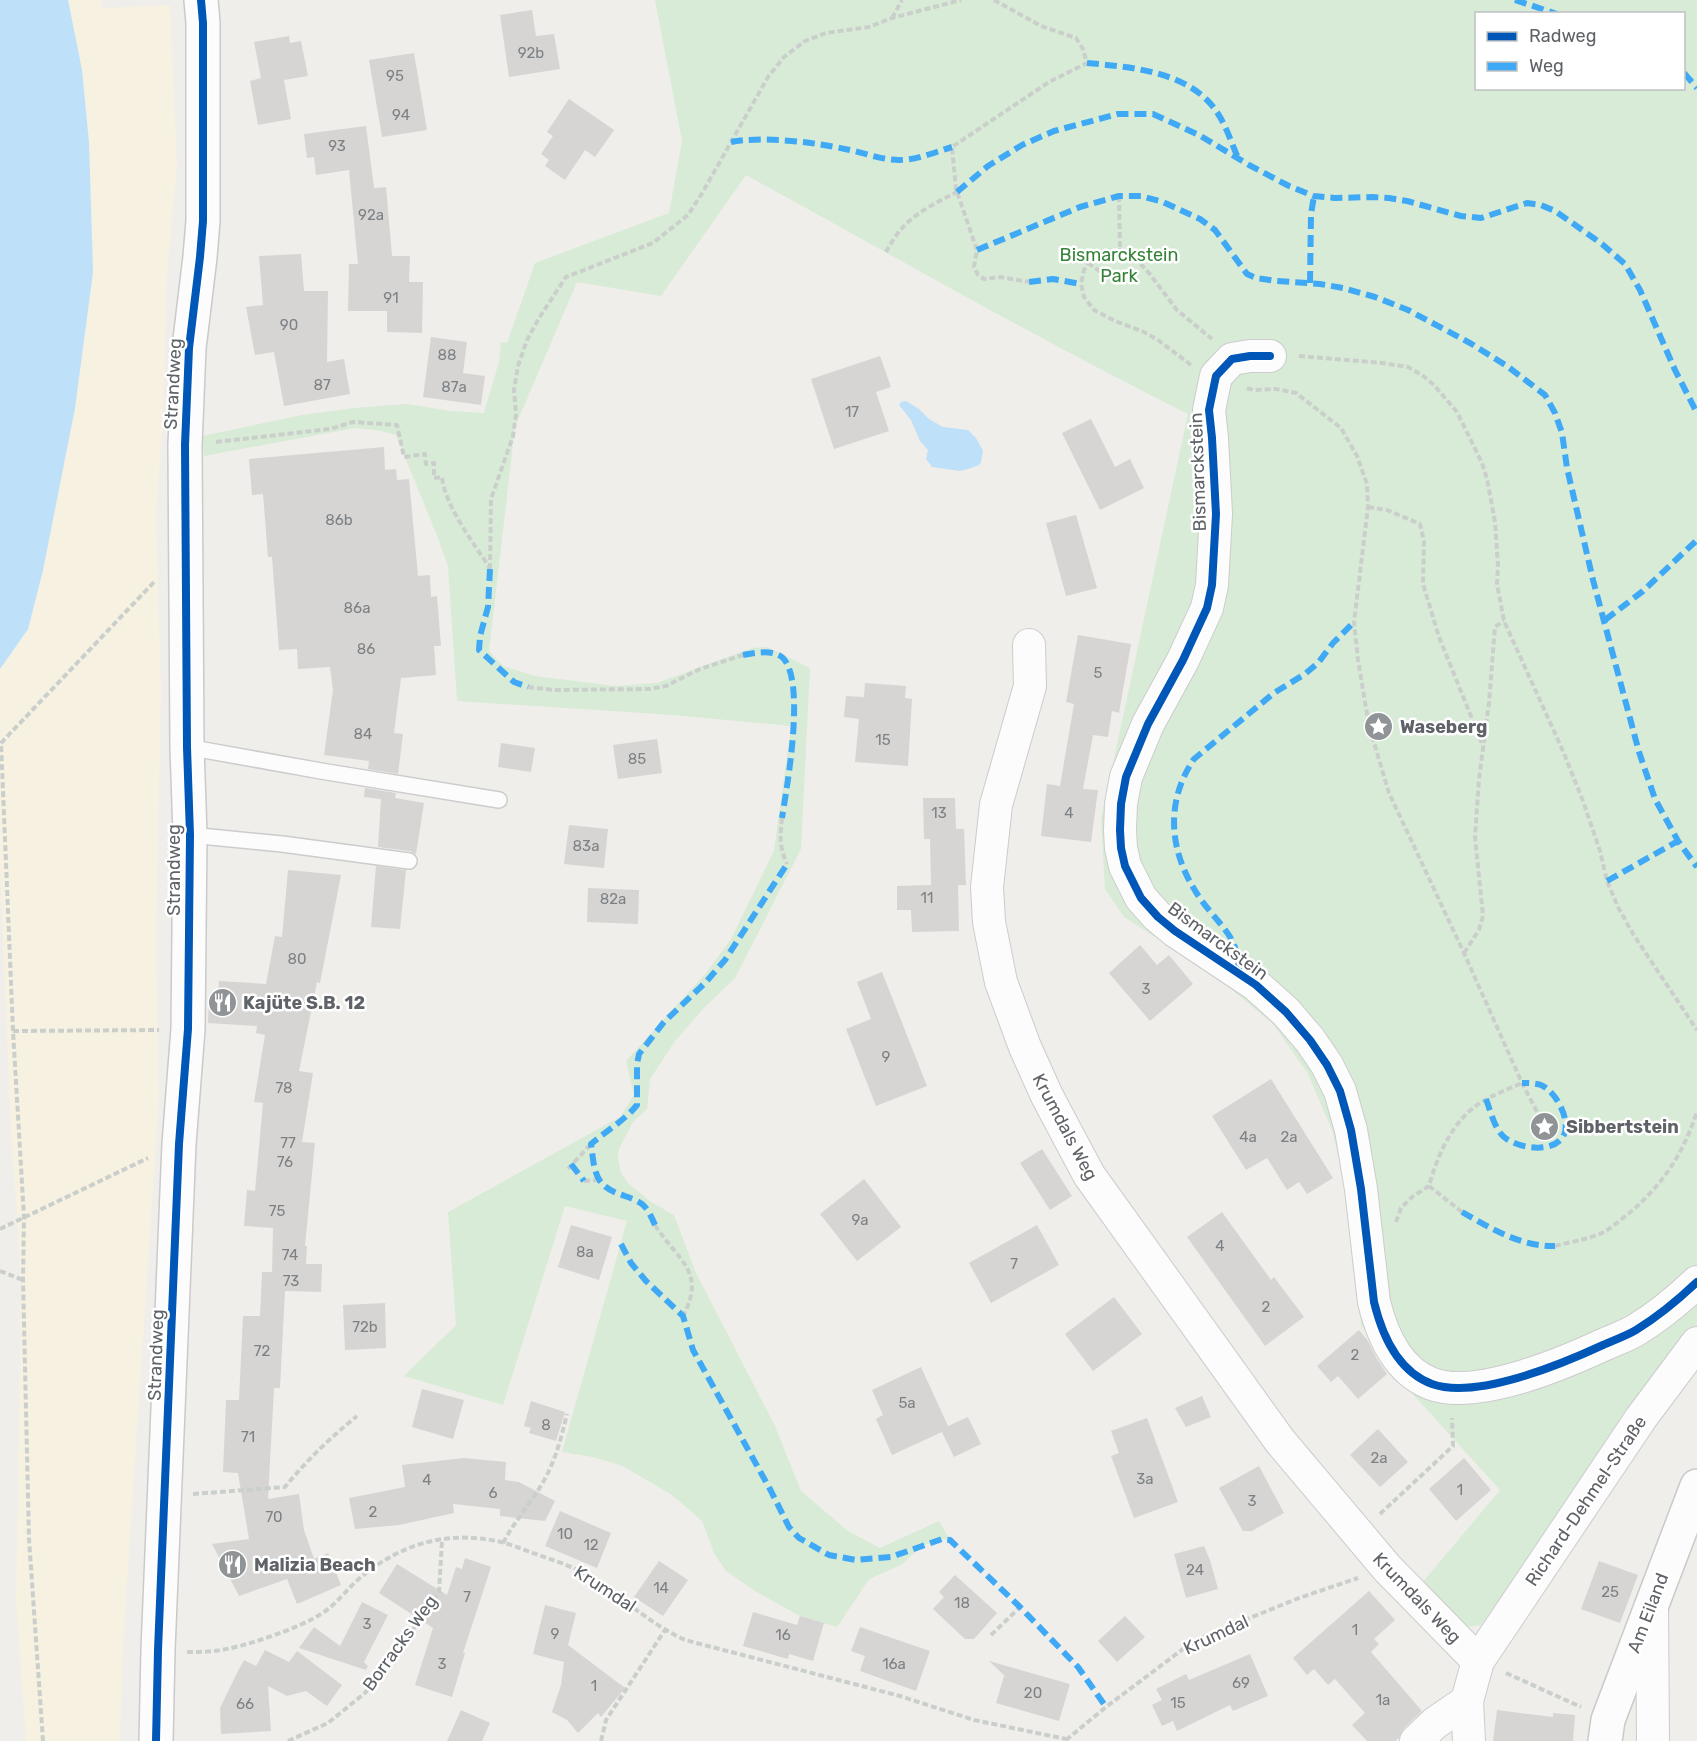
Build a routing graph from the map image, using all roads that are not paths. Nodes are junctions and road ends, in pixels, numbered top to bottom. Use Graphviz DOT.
graph roads {
  1 [pos="201,0"];
  2 [pos="1270,356"];
  3 [pos="1029,645"];
  4 [pos="187,747"];
  5 [pos="499,800"];
  6 [pos="190,835"];
  7 [pos="409,861"];
  8 [pos="1697,1282"];
  9 [pos="1697,1343"];
  10 [pos="1697,1486"];
  11 [pos="1652,1602"];
  12 [pos="1478,1661"];
  13 [pos="1467,1701"];
  14 [pos="1606,1730"];
  15 [pos="156,1741"];
  16 [pos="1416,1741"];
  17 [pos="1469,1741"];
  18 [pos="1653,1741"];
  1 -- 4 [label="street, Strandweg"];
  2 -- 8 [label="street, Bismarckstein"];
  3 -- 12 [label="street, Krumdals Weg"];
  4 -- 5 [label="lane"];
  4 -- 6 [label="street, Strandweg"];
  6 -- 7 [label="lane"];
  6 -- 15 [label="street, Strandweg"];
  9 -- 12 [label="street, Richard-Dehmel-Straße"];
  10 -- 11 [label="street, Am Eiland"];
  11 -- 14 [label="street, Am Eiland"];
  11 -- 18 [label="street"];
  12 -- 13 [label="street, Richard-Dehmel-Straße"];
  13 -- 16 [label="street"];
  13 -- 17 [label="street, Richard-Dehmel-Straße"];
}
